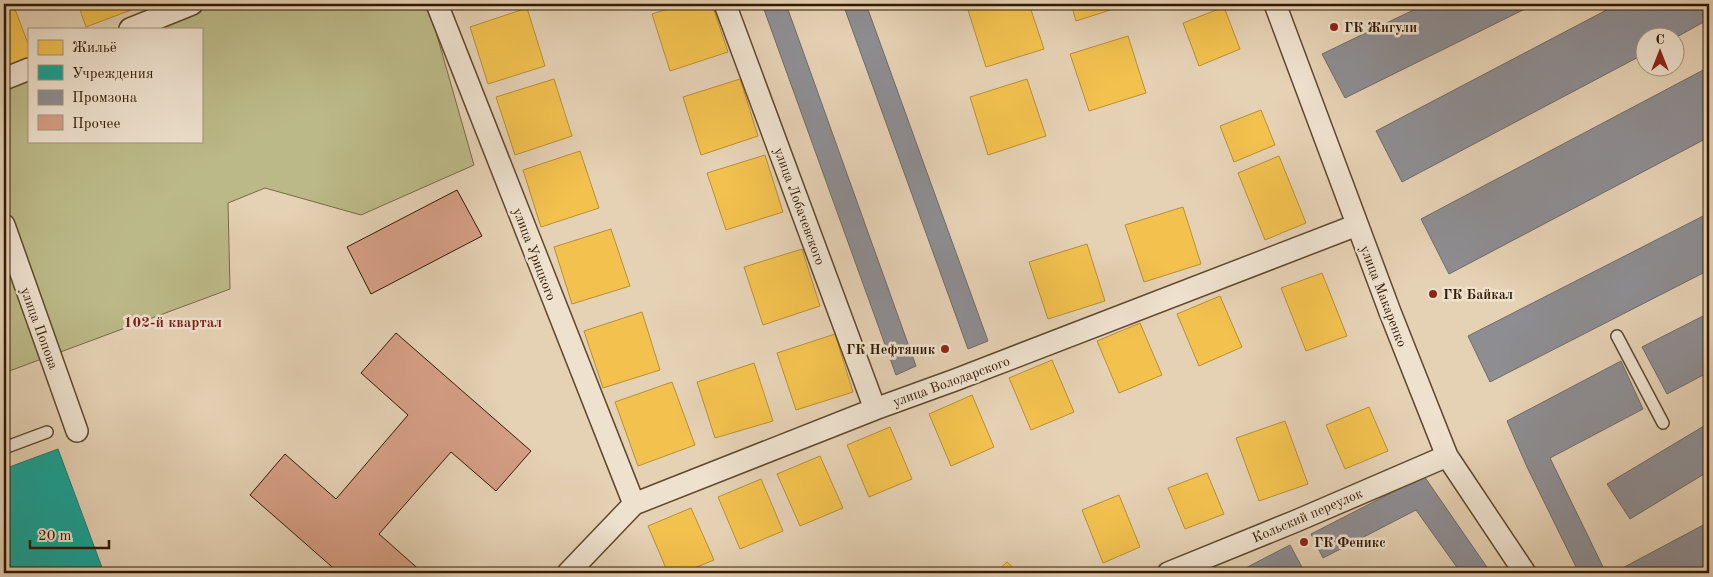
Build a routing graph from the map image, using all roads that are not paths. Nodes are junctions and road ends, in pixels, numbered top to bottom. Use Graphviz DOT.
graph roads {
  1 [pos="192,4"];
  2 [pos="437,4"];
  3 [pos="726,4"];
  4 [pos="1275,4"];
  5 [pos="132,28"];
  6 [pos="28,69"];
  7 [pos="4,80"];
  8 [pos="4,225"];
  9 [pos="1357,225"];
  10 [pos="1617,336"];
  11 [pos="875,409"];
  12 [pos="1662,423"];
  13 [pos="77,431"];
  14 [pos="47,432"];
  15 [pos="4,448"];
  16 [pos="1446,456"];
  17 [pos="634,504"];
  18 [pos="568,573"];
  19 [pos="1168,573"];
  20 [pos="1524,573"];
  1 -- 5 [label="street"];
  2 -- 17 [label="street, улица Урицкого"];
  3 -- 11 [label="street, улица Лобачевского"];
  4 -- 9 [label="street, улица Макаренко"];
  6 -- 7 [label="street"];
  8 -- 13 [label="street, улица Попова"];
  9 -- 11 [label="street, улица Володарского"];
  9 -- 16 [label="street, улица Макаренко"];
  10 -- 12 [label="lane"];
  11 -- 17 [label="street, улица Володарского"];
  14 -- 15 [label="lane"];
  16 -- 19 [label="street, Кольский переулок"];
  16 -- 20 [label="street, улица Макаренко"];
  17 -- 18 [label="street, улица Володарского"];
}
